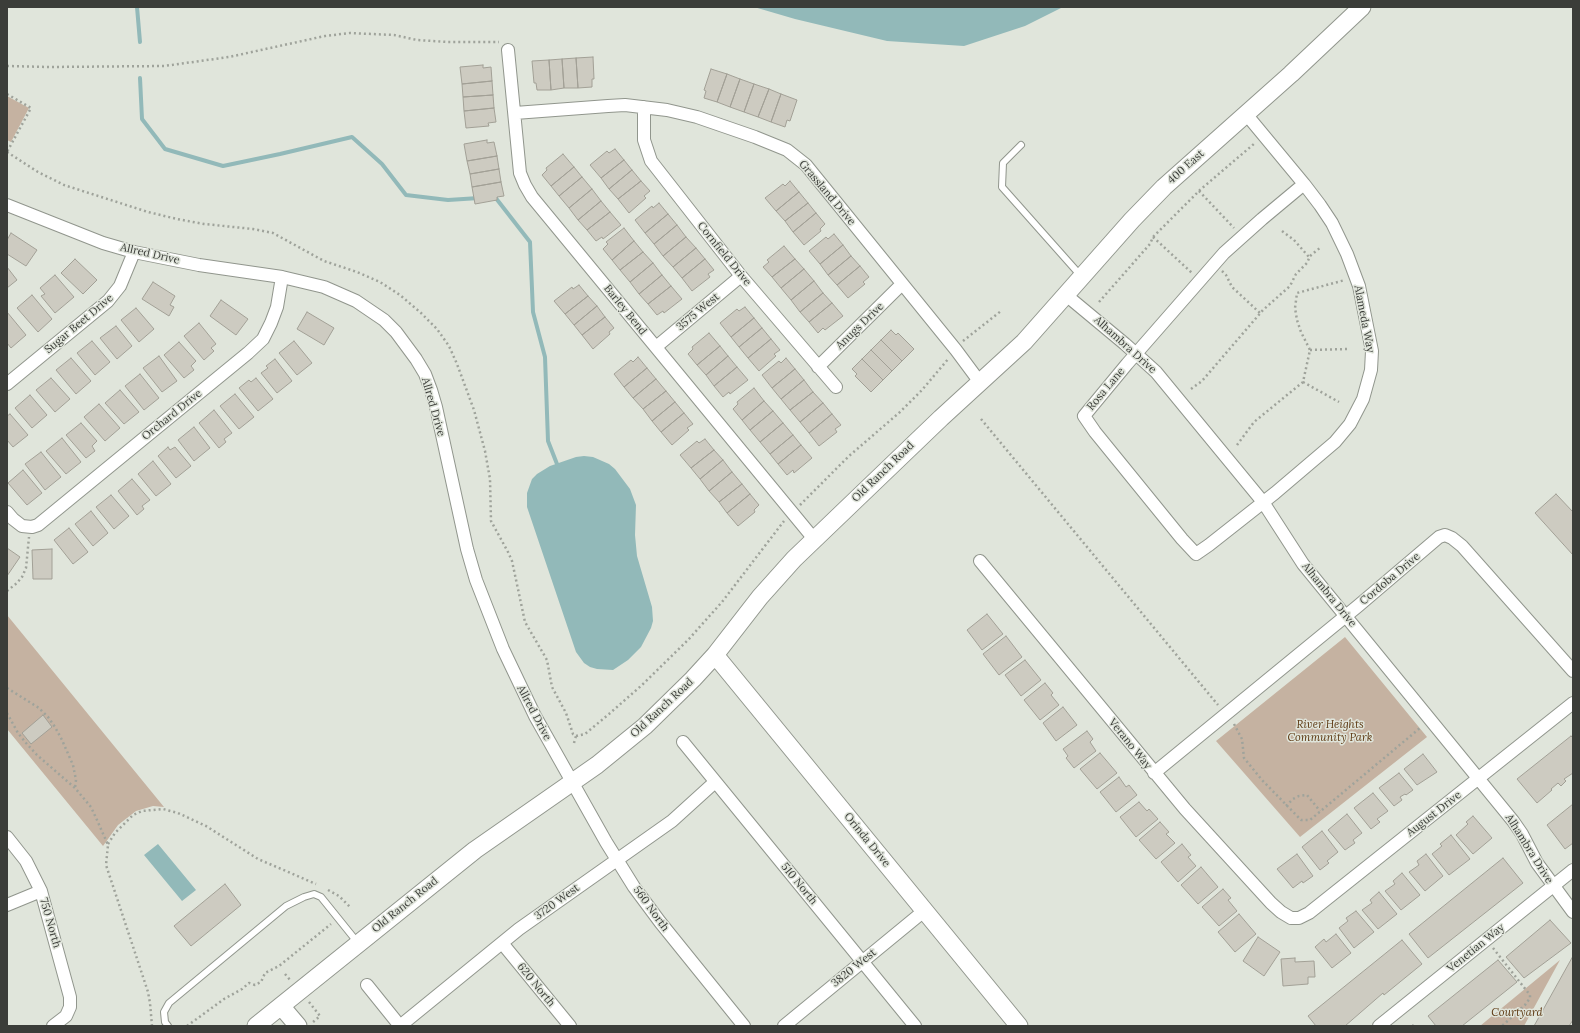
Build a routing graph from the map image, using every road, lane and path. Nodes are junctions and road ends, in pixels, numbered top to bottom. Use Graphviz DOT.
graph roads {
  1 [pos="1362,7"];
  2 [pos="508,50"];
  3 [pos="8,66"];
  4 [pos="7,70"];
  5 [pos="7,94"];
  6 [pos="644,107"];
  7 [pos="515,113"];
  8 [pos="1246,114"];
  9 [pos="1256,142"];
  10 [pos="1022,146"];
  11 [pos="7,152"];
  12 [pos="1304,184"];
  13 [pos="1199,191"];
  14 [pos="7,205"];
  15 [pos="1235,230"];
  16 [pos="1282,231"];
  17 [pos="1153,237"];
  18 [pos="1321,247"];
  19 [pos="134,252"];
  20 [pos="1309,257"];
  21 [pos="1222,271"];
  22 [pos="1192,274"];
  23 [pos="741,276"];
  24 [pos="282,277"];
  25 [pos="1082,278"];
  26 [pos="1346,280"];
  27 [pos="902,284"];
  28 [pos="1066,295"];
  29 [pos="1099,302"];
  30 [pos="1001,311"];
  31 [pos="1260,313"];
  32 [pos="965,338"];
  33 [pos="1024,342"];
  34 [pos="656,347"];
  35 [pos="1349,349"];
  36 [pos="1310,350"];
  37 [pos="1136,354"];
  38 [pos="950,357"];
  39 [pos="818,367"];
  40 [pos="979,381"];
  41 [pos="1303,382"];
  42 [pos="7,384"];
  43 [pos="836,387"];
  44 [pos="1191,389"];
  45 [pos="1339,402"];
  46 [pos="981,419"];
  47 [pos="1237,445"];
  48 [pos="804,501"];
  49 [pos="1263,502"];
  50 [pos="7,512"];
  51 [pos="28,532"];
  52 [pos="814,539"];
  53 [pos="1196,554"];
  54 [pos="980,561"];
  55 [pos="7,591"];
  56 [pos="1346,616"];
  57 [pos="715,655"];
  58 [pos="1573,671"];
  59 [pos="7,688"];
  60 [pos="1573,703"];
  61 [pos="1218,705"];
  62 [pos="7,713"];
  63 [pos="1232,721"];
  64 [pos="1420,728"];
  65 [pos="576,736"];
  66 [pos="683,742"];
  67 [pos="574,743"];
  68 [pos="1154,773"];
  69 [pos="1478,779"];
  70 [pos="715,782"];
  71 [pos="573,783"];
  72 [pos="75,788"];
  73 [pos="1286,806"];
  74 [pos="1320,811"];
  75 [pos="7,837"];
  76 [pos="108,844"];
  77 [pos="618,860"];
  78 [pos="1573,870"];
  79 [pos="319,886"];
  80 [pos="1553,886"];
  81 [pos="326,888"];
  82 [pos="41,892"];
  83 [pos="7,905"];
  84 [pos="351,908"];
  85 [pos="924,911"];
  86 [pos="1573,912"];
  87 [pos="1291,918"];
  88 [pos="331,924"];
  89 [pos="358,943"];
  90 [pos="502,944"];
  91 [pos="1492,946"];
  92 [pos="862,962"];
  93 [pos="367,985"];
  94 [pos="281,1006"];
  95 [pos="53,1026"];
  96 [pos="152,1026"];
  97 [pos="168,1026"];
  98 [pos="187,1026"];
  99 [pos="256,1026"];
  100 [pos="298,1026"];
  101 [pos="400,1026"];
  102 [pos="570,1026"];
  103 [pos="744,1026"];
  104 [pos="784,1026"];
  105 [pos="915,1026"];
  106 [pos="1019,1026"];
  107 [pos="1379,1026"];
  108 [pos="1502,1026"];
  1 -- 8 [label="street, 400 East"];
  2 -- 3 [label="path"];
  2 -- 7 [label="street, Barley Bend"];
  3 -- 4 [label="path"];
  5 -- 11 [label="path"];
  6 -- 7 [label="street, Grassland Drive"];
  6 -- 23 [label="street, Cornfield Drive"];
  6 -- 27 [label="street, Grassland Drive"];
  7 -- 34 [label="street, Barley Bend"];
  8 -- 12 [label="street, Alameda Way"];
  8 -- 25 [label="street, 400 East"];
  9 -- 13 [label="path"];
  10 -- 25 [label="lane"];
  12 -- 37 [label="street, Rosa Lane"];
  12 -- 49 [label="street, Alameda Way"];
  13 -- 15 [label="path"];
  13 -- 17 [label="path"];
  14 -- 19 [label="street, Allred Drive"];
  16 -- 20 [label="path"];
  17 -- 22 [label="path"];
  17 -- 29 [label="path"];
  18 -- 20 [label="path"];
  19 -- 24 [label="street, Allred Drive"];
  19 -- 42 [label="street, Sugar Beet Drive"];
  20 -- 31 [label="path"];
  21 -- 31 [label="path"];
  23 -- 34 [label="street, 3575 West"];
  23 -- 39 [label="street, Cornfield Drive"];
  24 -- 51 [label="street, Orchard Drive"];
  24 -- 71 [label="street, Allred Drive"];
  25 -- 28 [label="street, 400 East"];
  26 -- 36 [label="path"];
  27 -- 39 [label="street, Anugs Drive"];
  27 -- 40 [label="street, Grassland Drive"];
  28 -- 33 [label="street, 400 East"];
  28 -- 37 [label="street, Alhambra Drive"];
  30 -- 32 [label="path"];
  31 -- 44 [label="path"];
  33 -- 40 [label="street, Old Ranch Road"];
  34 -- 52 [label="street, Barley Bend"];
  35 -- 36 [label="path"];
  36 -- 41 [label="path"];
  37 -- 49 [label="street, Alhambra Drive"];
  37 -- 53 [label="street, Rosa Lane"];
  38 -- 48 [label="path"];
  39 -- 43 [label="street, Cornfield Drive"];
  40 -- 52 [label="street, Old Ranch Road"];
  41 -- 45 [label="path"];
  41 -- 47 [label="path"];
  46 -- 61 [label="path"];
  49 -- 53 [label="street, Alameda Way"];
  49 -- 56 [label="street, Alhambra Drive"];
  50 -- 51 [label="street"];
  51 -- 55 [label="path"];
  52 -- 57 [label="street, Old Ranch Road"];
  54 -- 68 [label="street, Verano Way"];
  56 -- 58 [label="street, Cordoba Drive"];
  56 -- 68 [label="street, Cordoba Drive"];
  56 -- 69 [label="street, Alhambra Drive"];
  57 -- 71 [label="street, Old Ranch Road"];
  57 -- 85 [label="street, Orinda Drive"];
  59 -- 72 [label="path"];
  60 -- 69 [label="street, August Drive"];
  62 -- 72 [label="path"];
  63 -- 73 [label="path"];
  64 -- 74 [label="path"];
  65 -- 67 [label="path"];
  66 -- 70 [label="street, 510 North"];
  68 -- 87 [label="street, Verano Way"];
  69 -- 80 [label="street, Alhambra Drive"];
  69 -- 87 [label="street, August Drive"];
  70 -- 77 [label="street, 3720 West"];
  70 -- 92 [label="street, 510 North"];
  71 -- 77 [label="street, 560 North"];
  71 -- 89 [label="street, Old Ranch Road"];
  72 -- 76 [label="path"];
  73 -- 74 [label="path"];
  73 -- 74 [label="path"];
  75 -- 82 [label="street, 750 North"];
  76 -- 79 [label="path"];
  76 -- 96 [label="path"];
  77 -- 90 [label="street, 3720 West"];
  77 -- 103 [label="street, 560 North"];
  78 -- 80 [label="street, Venetian Way"];
  80 -- 86 [label="street, Alhambra Drive"];
  80 -- 107 [label="street, Venetian Way"];
  81 -- 84 [label="path"];
  82 -- 83 [label="street"];
  82 -- 95 [label="street, 750 North"];
  85 -- 92 [label="street, 3820 West"];
  85 -- 106 [label="street, Orinda Drive"];
  88 -- 98 [label="path"];
  89 -- 94 [label="street, Old Ranch Road"];
  89 -- 97 [label="lane"];
  90 -- 101 [label="street, 3720 West"];
  90 -- 102 [label="street, 620 North"];
  91 -- 108 [label="path"];
  92 -- 104 [label="street, 3820 West"];
  92 -- 105 [label="street, 510 North"];
  93 -- 101 [label="street"];
  94 -- 99 [label="street, Old Ranch Road"];
  94 -- 100 [label="street"];
}
